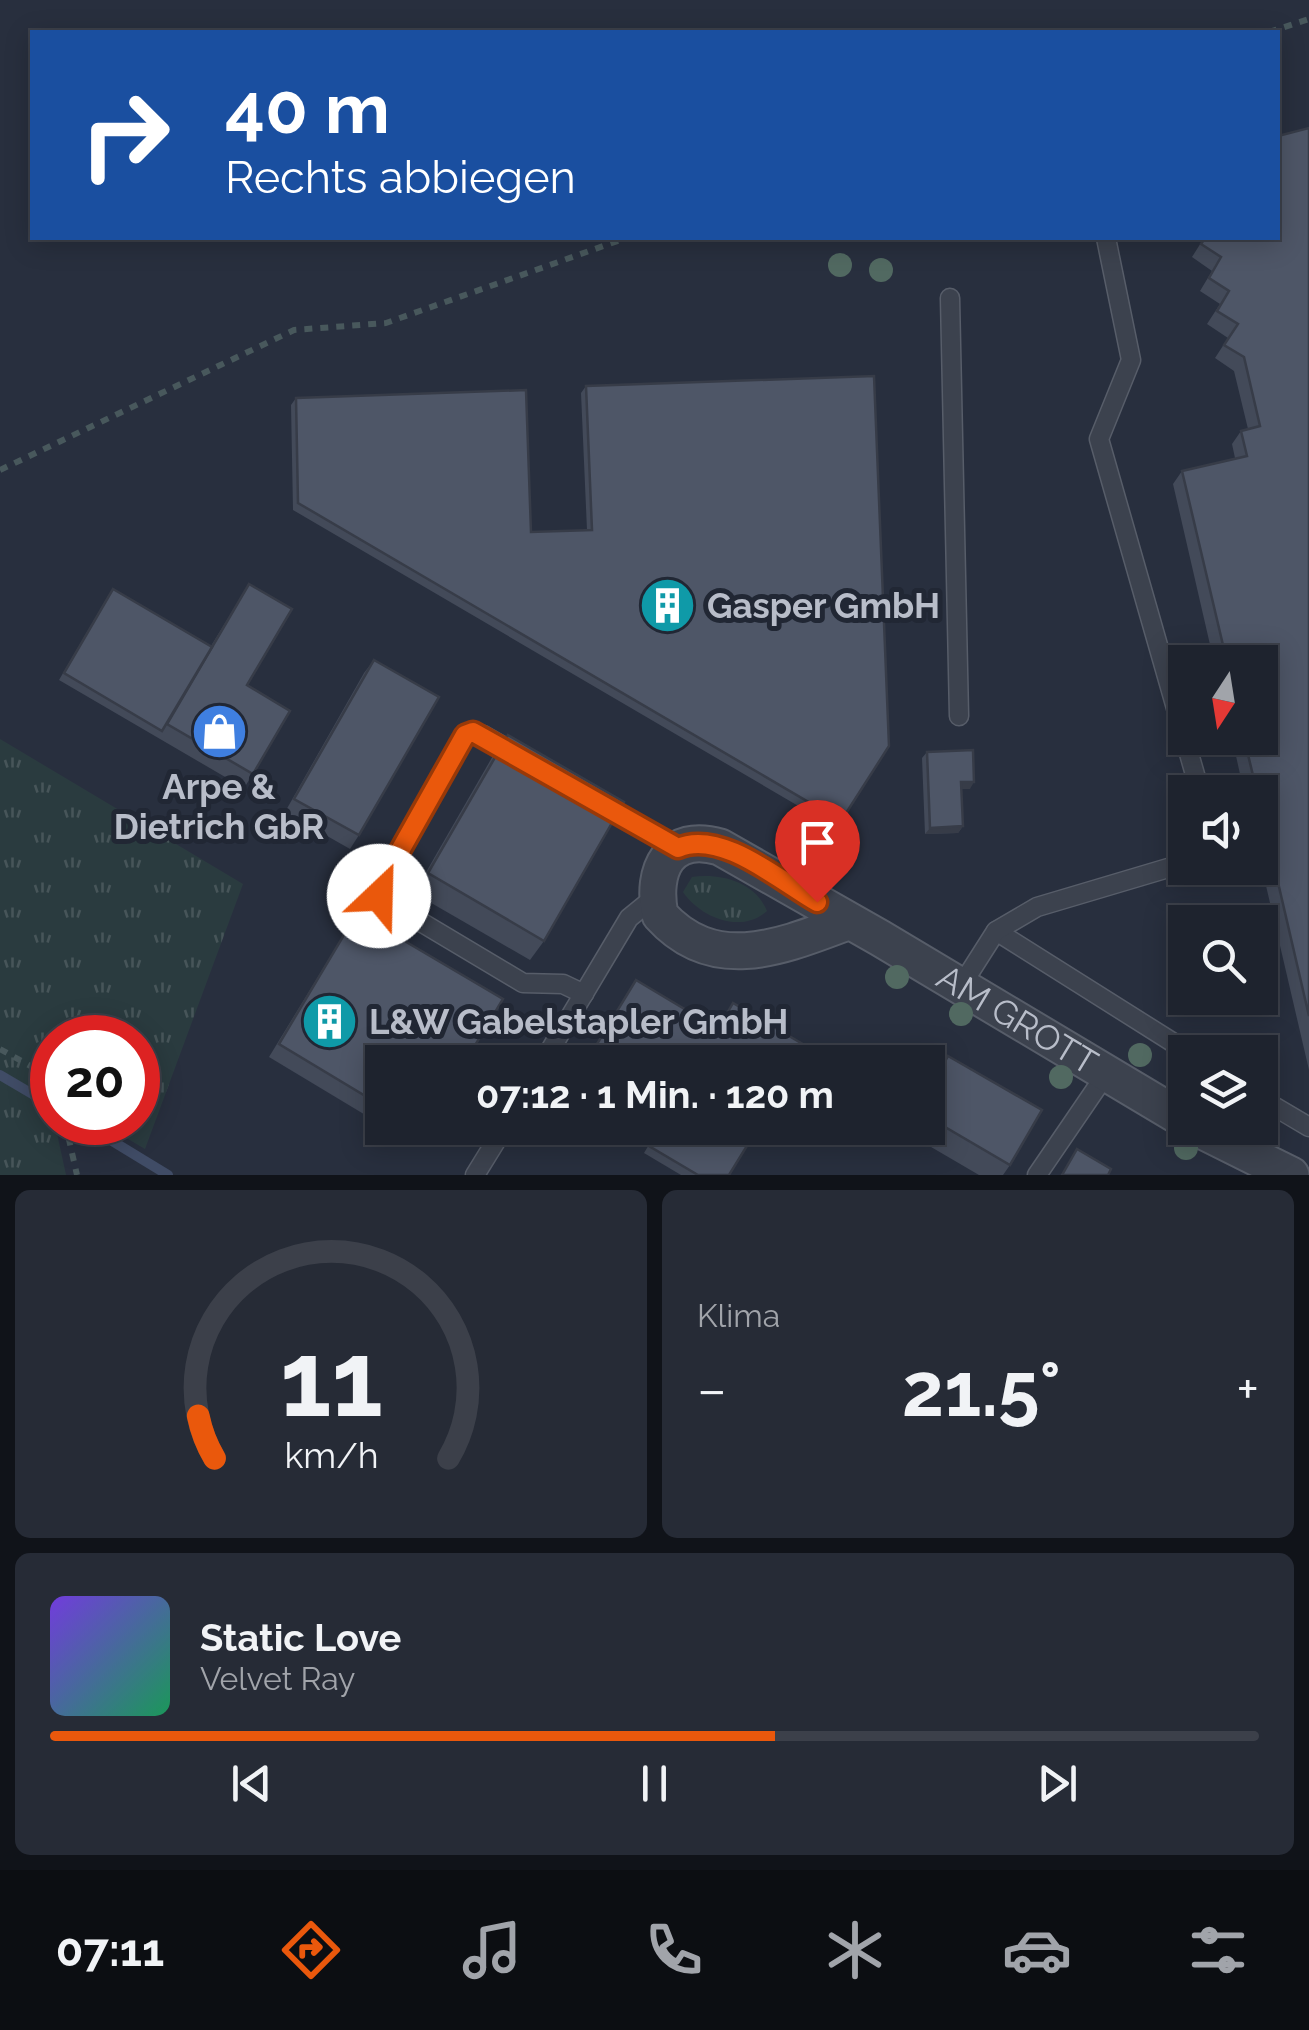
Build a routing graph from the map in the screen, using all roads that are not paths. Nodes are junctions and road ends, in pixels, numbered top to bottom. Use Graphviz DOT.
graph roads {
  1 [pos="1106,240"];
  2 [pos="950,298"];
  3 [pos="959,716"];
  4 [pos="532,763"];
  5 [pos="1195,775"];
  6 [pos="581,791"];
  7 [pos="678,848"];
  8 [pos="1168,867"];
  9 [pos="656,896"];
  10 [pos="850,921"];
  11 [pos="996,930"];
  12 [pos="961,986"];
  13 [pos="584,994"];
  14 [pos="1168,1039"];
  15 [pos="553,1045"];
  16 [pos="1106,1074"];
  17 [pos="1278,1109"];
  18 [pos="1168,1110"];
  19 [pos="1309,1127"];
  20 [pos="494,1145"];
  21 [pos="1231,1145"];
  22 [pos="476,1175"];
  23 [pos="1038,1175"];
  24 [pos="1290,1175"];
  1 -- 5 [label="lane"];
  2 -- 3 [label="lane"];
  4 -- 13 [label="lane"];
  6 -- 7 [label="lane"];
  7 -- 9 [label="street"];
  7 -- 10 [label="street, AM GROTT"];
  8 -- 11 [label="lane"];
  9 -- 10 [label="street"];
  9 -- 13 [label="lane"];
  10 -- 12 [label="street, AM GROTT"];
  11 -- 12 [label="lane"];
  11 -- 14 [label="lane"];
  12 -- 16 [label="street, AM GROTT"];
  13 -- 15 [label="lane"];
  16 -- 18 [label="street, AM GROTT"];
  16 -- 23 [label="lane"];
  17 -- 19 [label="lane"];
  20 -- 22 [label="lane"];
  21 -- 24 [label="street"];
}
